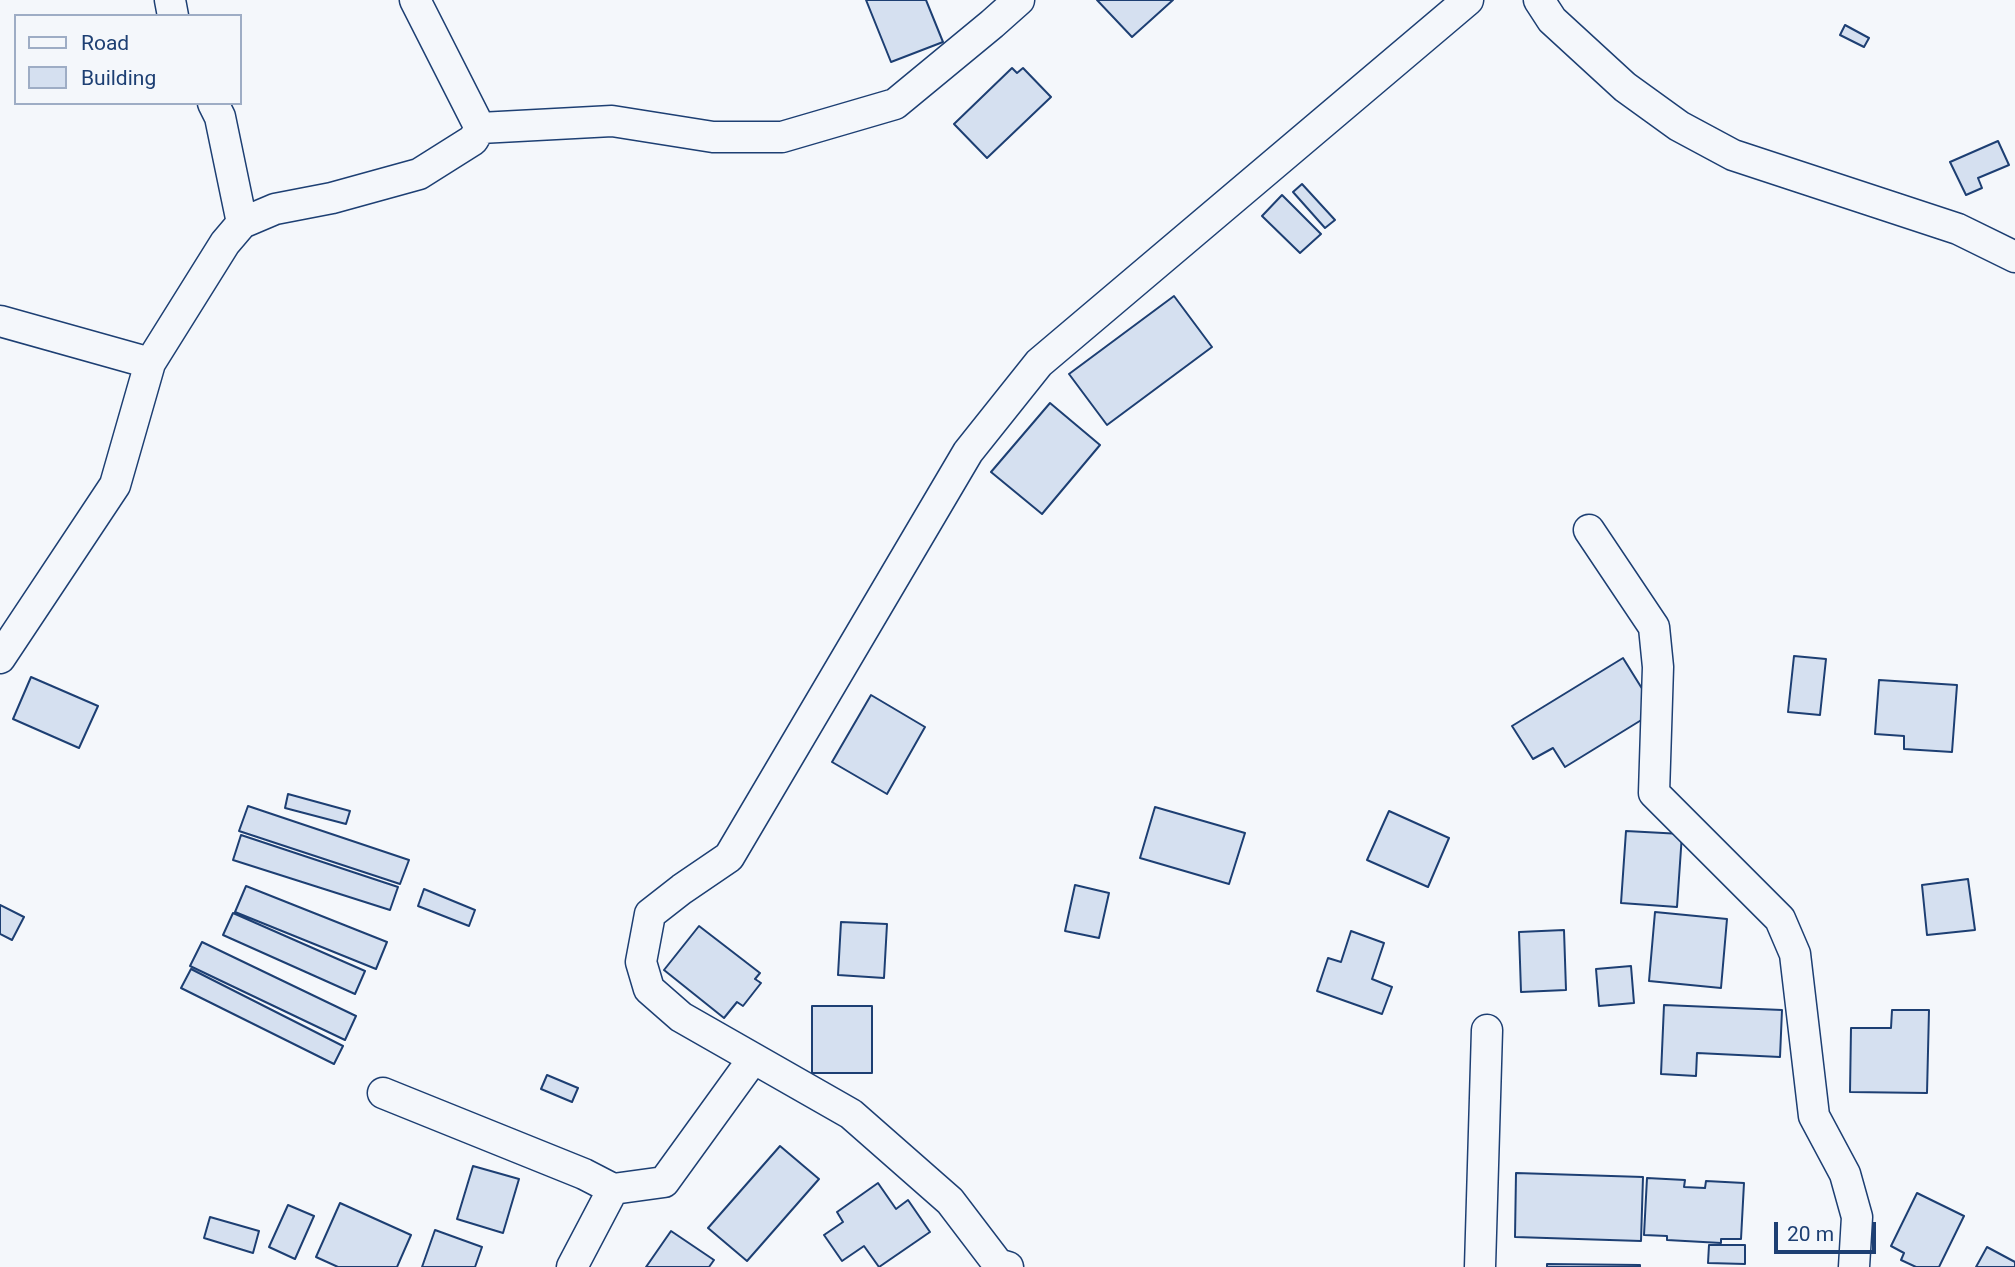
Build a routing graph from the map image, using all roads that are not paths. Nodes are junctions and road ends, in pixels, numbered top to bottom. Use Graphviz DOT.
graph roads {
  1 [pos="415,0"];
  2 [pos="1019,0"];
  3 [pos="1468,0"];
  4 [pos="1539,0"];
  5 [pos="986,12"];
  6 [pos="214,105"];
  7 [pos="480,128"];
  8 [pos="242,223"];
  9 [pos="2015,257"];
  10 [pos="0,321"];
  11 [pos="150,363"];
  12 [pos="1589,530"];
  13 [pos="0,658"];
  14 [pos="1487,1030"];
  15 [pos="753,1059"];
  16 [pos="383,1093"];
  17 [pos="613,1189"];
  18 [pos="572,1267"];
  19 [pos="1008,1267"];
  20 [pos="1480,1267"];
  21 [pos="1854,1267"];
  1 -- 7 [label="street"];
  2 -- 5 [label="street"];
  3 -- 15 [label="street"];
  4 -- 9 [label="street"];
  5 -- 7 [label="street"];
  6 -- 8 [label="street"];
  7 -- 8 [label="street"];
  8 -- 11 [label="street"];
  10 -- 11 [label="street"];
  11 -- 13 [label="street"];
  12 -- 21 [label="street"];
  14 -- 20 [label="street"];
  15 -- 17 [label="street"];
  15 -- 19 [label="street"];
  16 -- 17 [label="street"];
  17 -- 18 [label="street"];
}
